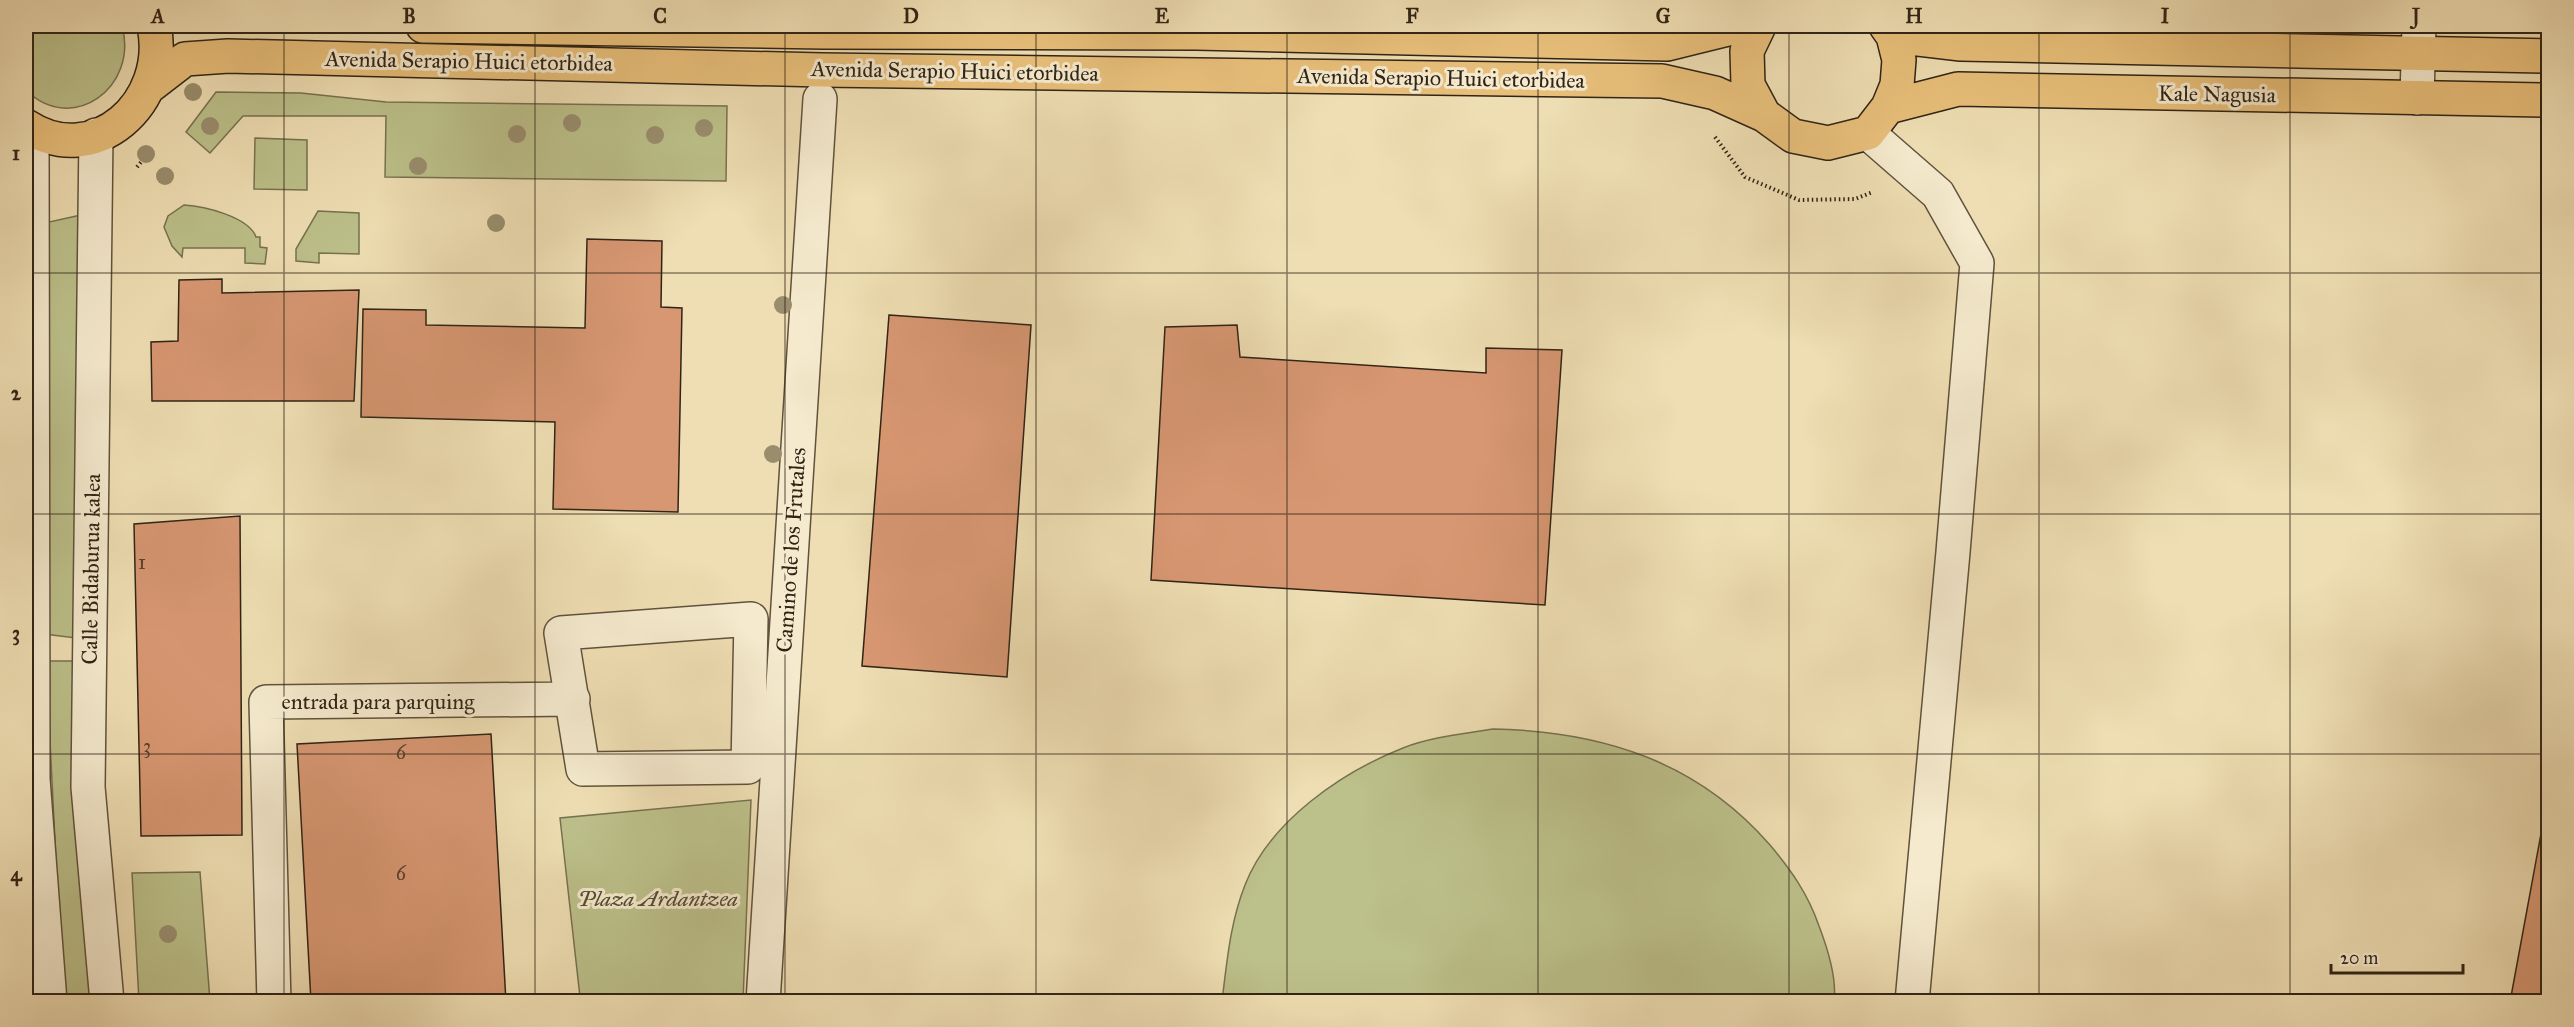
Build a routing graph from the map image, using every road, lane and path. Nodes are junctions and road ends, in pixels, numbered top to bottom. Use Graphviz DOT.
graph roads {
  1 [pos="154,26"];
  2 [pos="423,26"];
  3 [pos="1740,26"];
  4 [pos="1759,26"];
  5 [pos="1196,29"];
  6 [pos="1890,31"];
  7 [pos="2419,39"];
  8 [pos="2548,56"];
  9 [pos="150,86"];
  10 [pos="2417,98"];
  11 [pos="820,99"];
  12 [pos="2548,100"];
  13 [pos="1764,115"];
  14 [pos="1878,120"];
  15 [pos="29,128"];
  16 [pos="96,135"];
  17 [pos="1713,135"];
  18 [pos="154,148"];
  19 [pos="132,172"];
  20 [pos="1883,188"];
  21 [pos="573,699"];
  22 [pos="50,1002"];
  23 [pos="107,1002"];
  24 [pos="274,1002"];
  25 [pos="763,1002"];
  26 [pos="1912,1002"];
  1 -- 9 [label="main road"];
  2 -- 5 [label="main road, Avenida Serapio Huici etorbidea"];
  3 -- 5 [label="main road, Avenida Serapio Huici etorbidea"];
  4 -- 13 [label="main road"];
  6 -- 7 [label="main road, Kale Nagusia"];
  6 -- 14 [label="main road"];
  7 -- 8 [label="main road, Kale Nagusia"];
  7 -- 10 [label="street"];
  9 -- 13 [label="main road, Avenida Serapio Huici etorbidea"];
  9 -- 16 [label="main road"];
  10 -- 12 [label="main road, Kale Nagusia"];
  10 -- 14 [label="main road, Kale Nagusia"];
  11 -- 25 [label="street, Camino de los Frutales"];
  13 -- 14 [label="main road, Kale Nagusia"];
  14 -- 26 [label="street"];
  15 -- 16 [label="main road"];
  15 -- 22 [label="street"];
  16 -- 23 [label="street, Calle Bidaburua kalea"];
  17 -- 20 [label="path"];
  18 -- 19 [label="path"];
  21 -- 21 [label="street"];
  21 -- 24 [label="street, entrada para parquing"];
}
